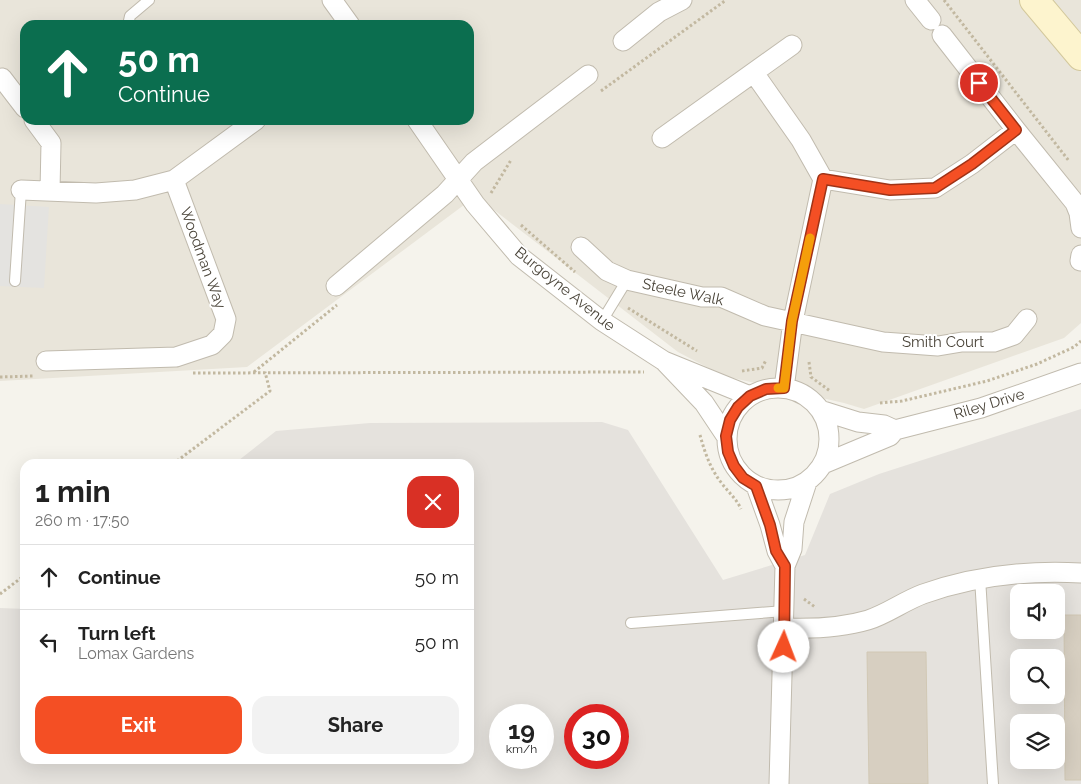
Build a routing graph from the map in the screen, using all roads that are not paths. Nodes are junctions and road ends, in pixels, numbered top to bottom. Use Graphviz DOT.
graph roads {
  1 [pos="149,0"];
  2 [pos="332,0"];
  3 [pos="682,0"];
  4 [pos="915,0"];
  5 [pos="1034,0"];
  6 [pos="655,6"];
  7 [pos="129,20"];
  8 [pos="346,20"];
  9 [pos="623,41"];
  10 [pos="792,45"];
  11 [pos="1080,52"];
  12 [pos="754,73"];
  13 [pos="588,75"];
  14 [pos="2,78"];
  15 [pos="20,101"];
  16 [pos="38,125"];
  17 [pos="249,125"];
  18 [pos="421,125"];
  19 [pos="1016,130"];
  20 [pos="662,138"];
  21 [pos="459,179"];
  22 [pos="823,179"];
  23 [pos="174,180"];
  24 [pos="21,190"];
  25 [pos="50,191"];
  26 [pos="1081,228"];
  27 [pos="581,247"];
  28 [pos="628,280"];
  29 [pos="15,281"];
  30 [pos="336,286"];
  31 [pos="1027,319"];
  32 [pos="602,321"];
  33 [pos="792,321"];
  34 [pos="664,362"];
  35 [pos="43,368"];
  36 [pos="1081,373"];
  37 [pos="784,388"];
  38 [pos="750,396"];
  39 [pos="820,410"];
  40 [pos="895,430"];
  41 [pos="726,436"];
  42 [pos="823,464"];
  43 [pos="807,482"];
  44 [pos="756,486"];
  45 [pos="785,566"];
  46 [pos="1081,573"];
  47 [pos="980,578"];
  48 [pos="785,619"];
  49 [pos="631,622"];
  50 [pos="779,784"];
  51 [pos="993,784"];
  1 -- 7 [label="lane"];
  2 -- 8 [label="street"];
  3 -- 6 [label="street"];
  4 -- 19 [label="street"];
  5 -- 11 [label="street"];
  6 -- 9 [label="street"];
  10 -- 12 [label="street"];
  12 -- 20 [label="street"];
  12 -- 22 [label="street"];
  13 -- 21 [label="street"];
  14 -- 15 [label="street"];
  16 -- 25 [label="street"];
  17 -- 23 [label="street"];
  18 -- 21 [label="street, Burgoyne Avenue"];
  19 -- 22 [label="street"];
  19 -- 26 [label="street"];
  21 -- 30 [label="street"];
  21 -- 32 [label="street, Burgoyne Avenue"];
  22 -- 33 [label="street"];
  23 -- 25 [label="street"];
  23 -- 35 [label="street, Woodman Way"];
  24 -- 25 [label="street"];
  24 -- 29 [label="lane"];
  27 -- 28 [label="street, Steele Walk"];
  28 -- 32 [label="lane"];
  28 -- 33 [label="street, Steele Walk"];
  31 -- 33 [label="street, Smith Court"];
  32 -- 34 [label="street, Burgoyne Avenue"];
  33 -- 37 [label="street"];
  34 -- 38 [label="street, Burgoyne Avenue"];
  34 -- 41 [label="street, Burgoyne Avenue"];
  36 -- 40 [label="street, Riley Drive"];
  37 -- 38 [label="street"];
  37 -- 39 [label="street"];
  38 -- 41 [label="street"];
  39 -- 40 [label="street, Riley Drive"];
  39 -- 42 [label="street"];
  40 -- 42 [label="street, Riley Drive"];
  41 -- 44 [label="street"];
  42 -- 43 [label="street"];
  43 -- 44 [label="street"];
  43 -- 45 [label="street"];
  44 -- 45 [label="street"];
  45 -- 48 [label="street"];
  46 -- 47 [label="street"];
  47 -- 48 [label="street"];
  47 -- 51 [label="lane"];
  48 -- 49 [label="lane"];
  48 -- 50 [label="street"];
}
